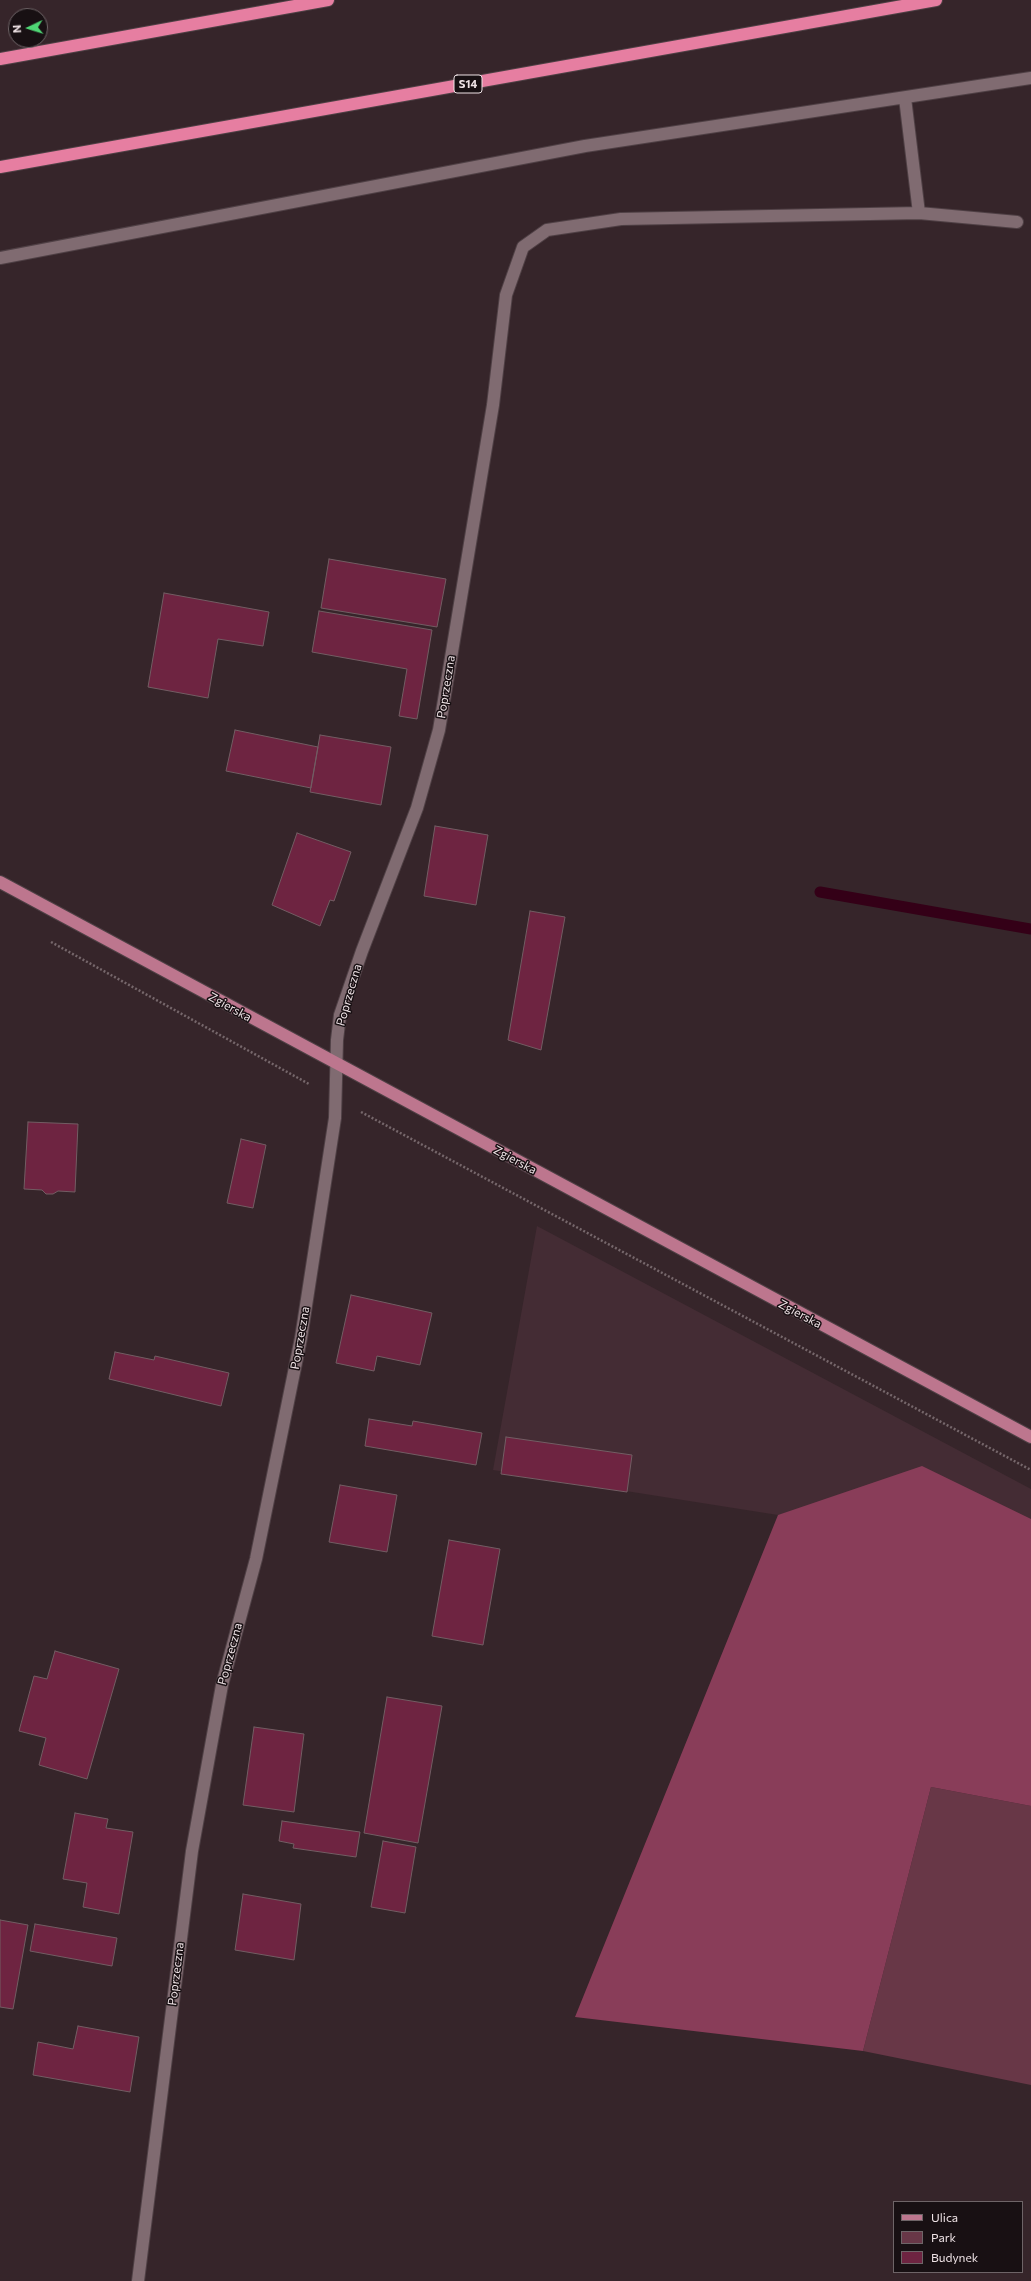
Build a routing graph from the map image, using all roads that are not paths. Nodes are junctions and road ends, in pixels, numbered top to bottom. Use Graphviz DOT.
graph roads {
  1 [pos="328,0"];
  2 [pos="936,0"];
  3 [pos="0,59"];
  4 [pos="1031,78"];
  5 [pos="905,98"];
  6 [pos="0,167"];
  7 [pos="919,212"];
  8 [pos="1017,222"];
  9 [pos="0,258"];
  10 [pos="0,882"];
  11 [pos="337,1065"];
  12 [pos="1031,1437"];
  13 [pos="138,2281"];
  1 -- 3 [label="highway"];
  2 -- 6 [label="highway, S14"];
  4 -- 5 [label="street"];
  5 -- 7 [label="street"];
  5 -- 9 [label="street"];
  7 -- 8 [label="street, Poprzeczna"];
  7 -- 11 [label="street, Poprzeczna"];
  10 -- 11 [label="main road, Zgierska"];
  11 -- 12 [label="main road, Zgierska"];
  11 -- 13 [label="street, Poprzeczna"];
}
